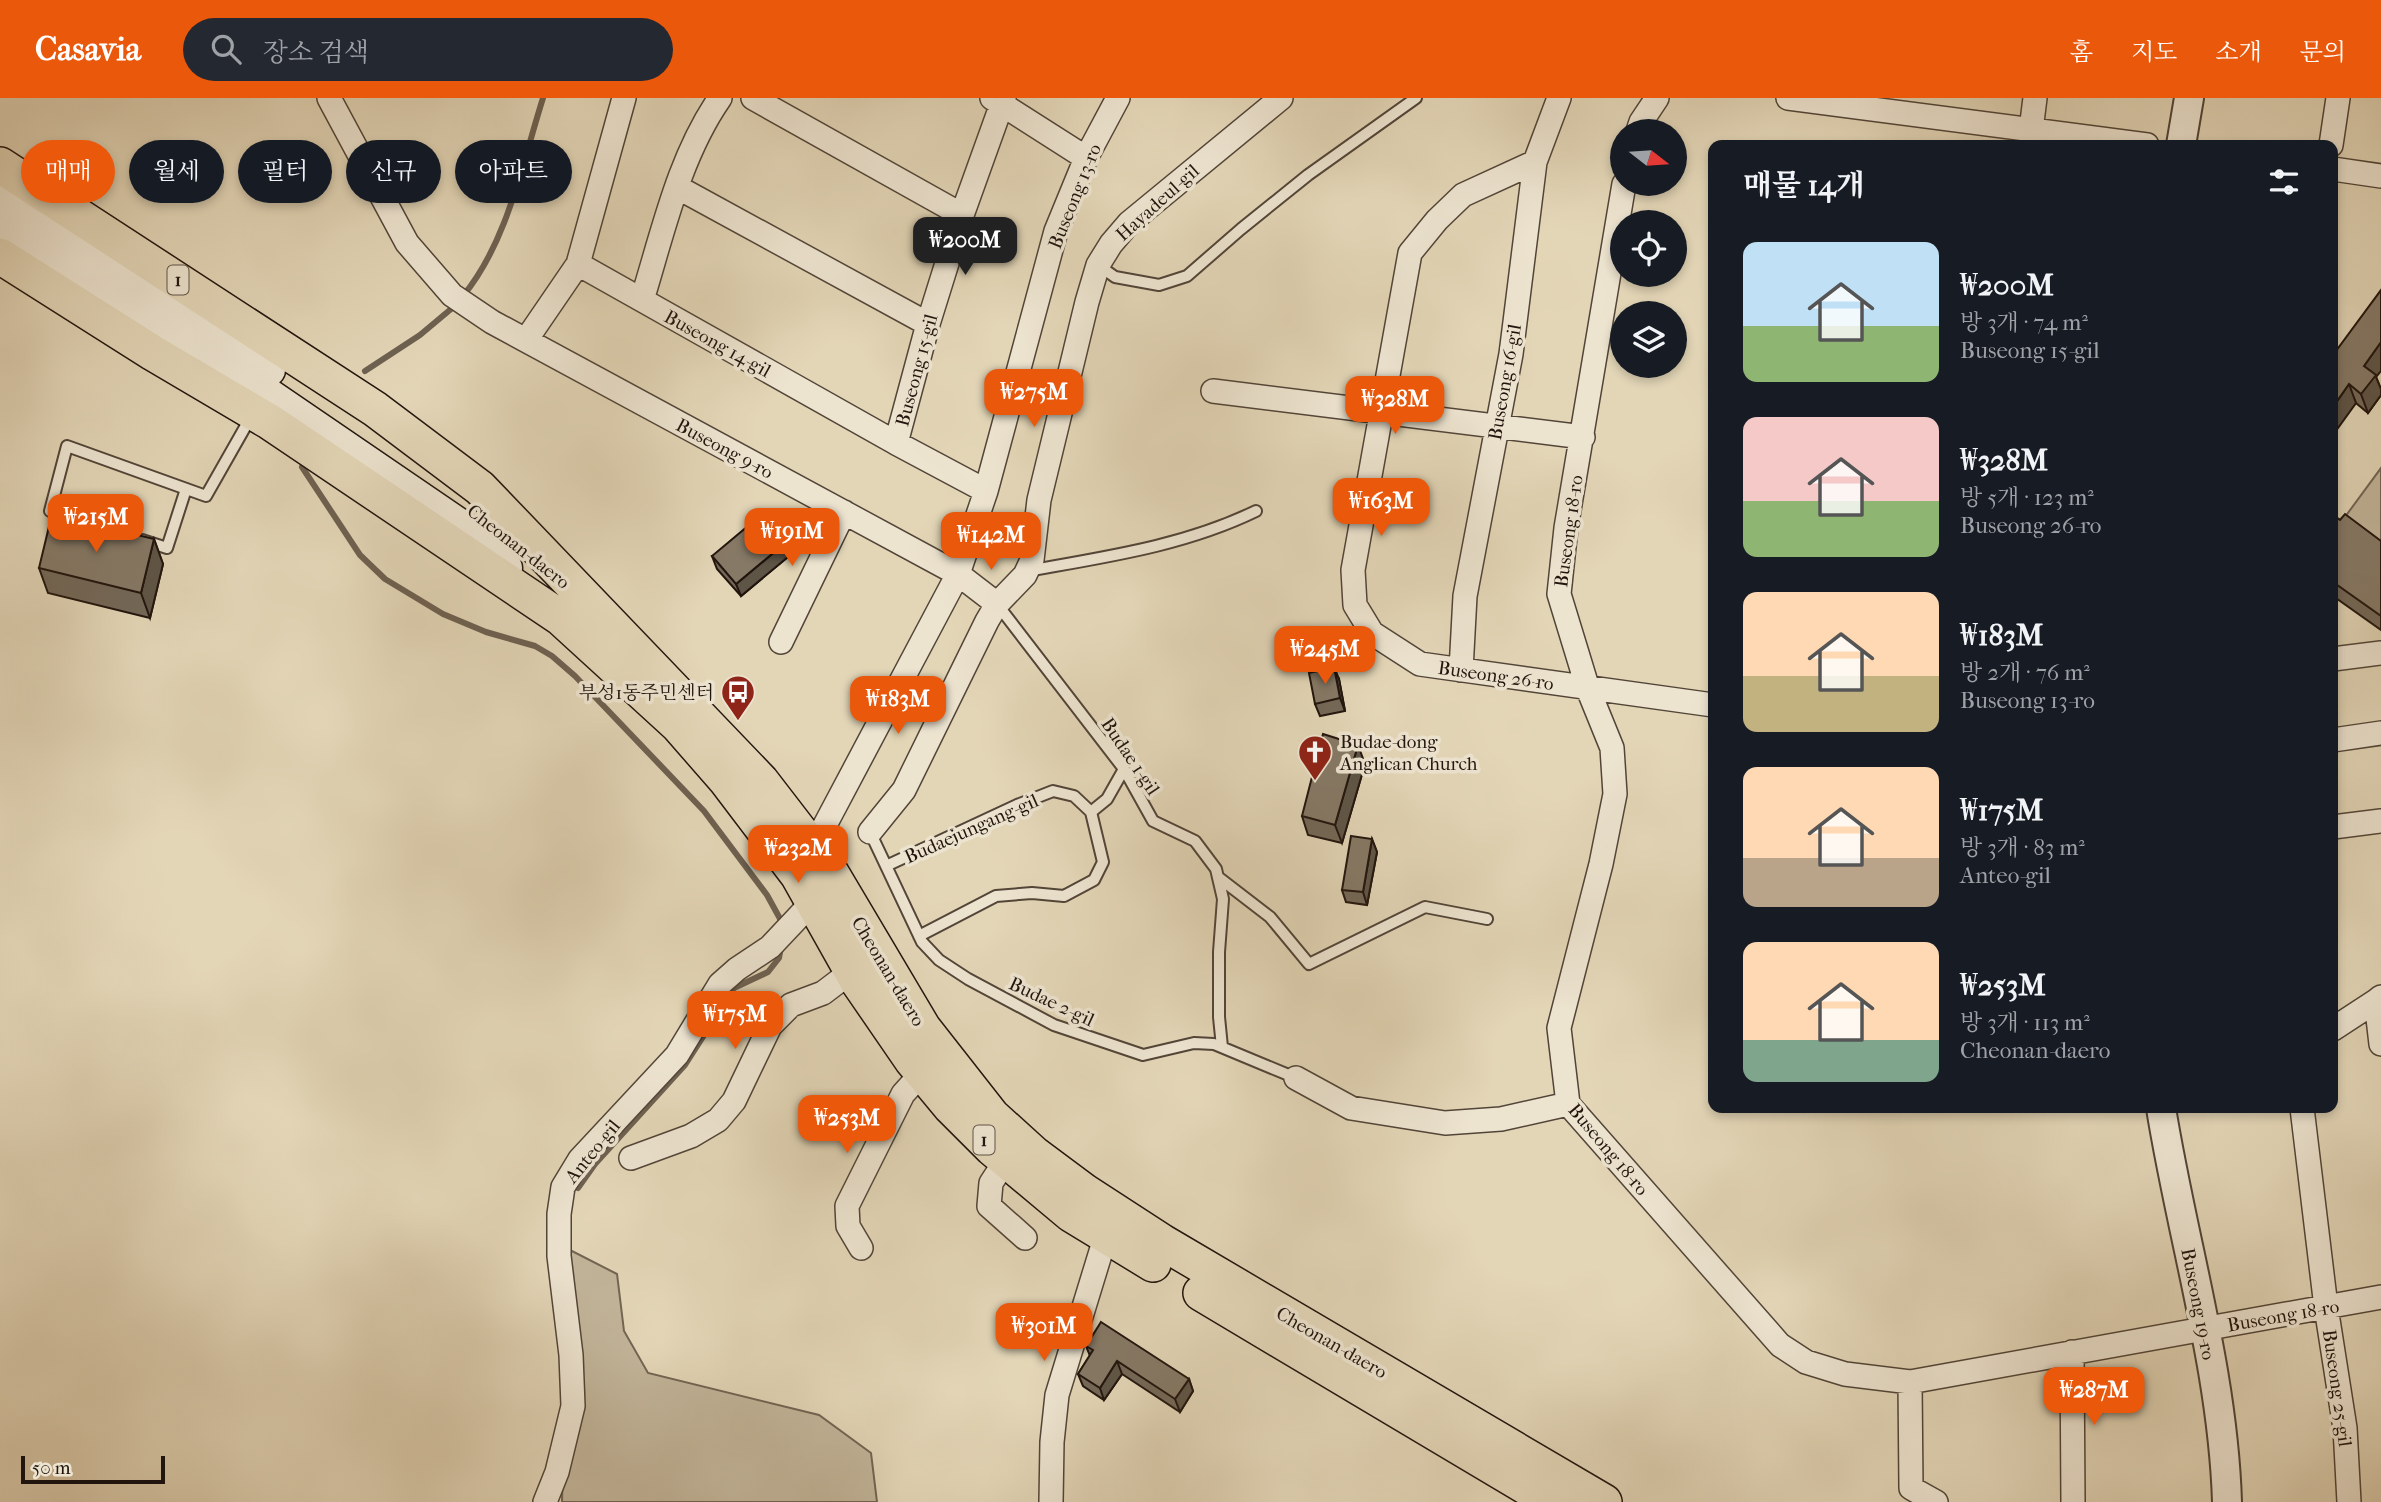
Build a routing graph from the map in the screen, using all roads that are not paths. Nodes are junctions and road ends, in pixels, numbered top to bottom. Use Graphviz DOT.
graph roads {
  1 [pos="328,98"];
  2 [pos="624,98"];
  3 [pos="720,98"];
  4 [pos="753,98"];
  5 [pos="1118,98"];
  6 [pos="1281,98"];
  7 [pos="1416,98"];
  8 [pos="1559,98"];
  9 [pos="1657,98"];
  10 [pos="1788,98"];
  11 [pos="2035,98"];
  12 [pos="2189,98"];
  13 [pos="2338,98"];
  14 [pos="999,100"];
  15 [pos="1856,102"];
  16 [pos="1643,119"];
  17 [pos="2031,130"];
  18 [pos="2108,140"];
  19 [pos="2182,140"];
  20 [pos="2332,140"];
  21 [pos="1086,158"];
  22 [pos="1535,162"];
  23 [pos="0,165"];
  24 [pos="2338,170"];
  25 [pos="2381,176"];
  26 [pos="677,187"];
  27 [pos="0,190"];
  28 [pos="1622,196"];
  29 [pos="962,215"];
  30 [pos="0,220"];
  31 [pos="0,256"];
  32 [pos="578,264"];
  33 [pos="1098,265"];
  34 [pos="642,300"];
  35 [pos="928,324"];
  36 [pos="526,340"];
  37 [pos="1213,391"];
  38 [pos="253,412"];
  39 [pos="1382,412"];
  40 [pos="1497,425"];
  41 [pos="1583,437"];
  42 [pos="897,443"];
  43 [pos="186,489"];
  44 [pos="986,491"];
  45 [pos="1256,511"];
  46 [pos="844,512"];
  47 [pos="102,528"];
  48 [pos="128,536"];
  49 [pos="1027,571"];
  50 [pos="958,574"];
  51 [pos="567,581"];
  52 [pos="997,604"];
  53 [pos="561,618"];
  54 [pos="780,642"];
  55 [pos="2381,653"];
  56 [pos="2338,658"];
  57 [pos="1461,670"];
  58 [pos="1588,689"];
  59 [pos="1708,704"];
  60 [pos="2381,733"];
  61 [pos="2338,739"];
  62 [pos="1124,769"];
  63 [pos="1091,812"];
  64 [pos="2381,821"];
  65 [pos="2338,826"];
  66 [pos="870,832"];
  67 [pos="886,866"];
  68 [pos="1218,877"];
  69 [pos="811,885"];
  70 [pos="1487,919"];
  71 [pos="919,936"];
  72 [pos="852,971"];
  73 [pos="2378,999"];
  74 [pos="2338,1026"];
  75 [pos="2381,1044"];
  76 [pos="1222,1047"];
  77 [pos="922,1073"];
  78 [pos="1296,1078"];
  79 [pos="1568,1104"];
  80 [pos="2162,1113"];
  81 [pos="2303,1113"];
  82 [pos="631,1158"];
  83 [pos="1006,1160"];
  84 [pos="1106,1235"];
  85 [pos="1025,1238"];
  86 [pos="861,1248"];
  87 [pos="2381,1297"];
  88 [pos="2326,1307"];
  89 [pos="2205,1328"];
  90 [pos="2072,1352"];
  91 [pos="1910,1382"];
  92 [pos="545,1502"];
  93 [pos="1051,1502"];
  94 [pos="1552,1502"];
  95 [pos="1604,1502"];
  96 [pos="1936,1502"];
  97 [pos="2073,1502"];
  98 [pos="2227,1502"];
  99 [pos="2349,1502"];
  1 -- 36 [label="street, Buseong 9-ro"];
  2 -- 32 [label="street"];
  3 -- 26 [label="street, Buseong 14-gil"];
  4 -- 29 [label="street"];
  5 -- 21 [label="street, Buseong 13-ro"];
  6 -- 33 [label="street, Hayadeul-gil"];
  7 -- 33 [label="lane"];
  8 -- 22 [label="street, Buseong 16-gil"];
  9 -- 16 [label="street"];
  10 -- 15 [label="street"];
  11 -- 17 [label="street"];
  12 -- 19 [label="street"];
  13 -- 20 [label="street"];
  14 -- 21 [label="street"];
  14 -- 29 [label="street, Buseong 15-gil"];
  15 -- 17 [label="street"];
  17 -- 18 [label="street"];
  21 -- 44 [label="street, Buseong 13-ro"];
  22 -- 39 [label="street, Buseong 26-ro"];
  22 -- 40 [label="street, Buseong 16-gil"];
  23 -- 51 [label="main road, 1"];
  24 -- 25 [label="street"];
  26 -- 34 [label="street, Buseong 14-gil"];
  26 -- 35 [label="street"];
  27 -- 51 [label="main road, Cheonan-daero"];
  28 -- 41 [label="street, Buseong 18-ro"];
  29 -- 35 [label="street, Buseong 15-gil"];
  30 -- 53 [label="main road, Cheonan-daero"];
  31 -- 38 [label="main road, 1"];
  32 -- 34 [label="street"];
  32 -- 36 [label="street"];
  33 -- 49 [label="street, Hayadeul-gil"];
  34 -- 42 [label="street, Buseong 14-gil"];
  35 -- 42 [label="street, Buseong 15-gil"];
  36 -- 46 [label="street, Buseong 9-ro"];
  37 -- 39 [label="street"];
  38 -- 43 [label="lane"];
  38 -- 53 [label="main road, 1"];
  39 -- 40 [label="street"];
  39 -- 57 [label="street, Buseong 26-ro"];
  40 -- 41 [label="street"];
  40 -- 57 [label="street, Buseong 16-gil"];
  41 -- 58 [label="street, Buseong 18-ro"];
  42 -- 44 [label="street, Buseong 14-gil"];
  43 -- 47 [label="lane"];
  43 -- 48 [label="lane"];
  44 -- 50 [label="street, Buseong 13-ro"];
  45 -- 49 [label="lane"];
  46 -- 50 [label="street, Buseong 9-ro"];
  46 -- 54 [label="street"];
  49 -- 52 [label="street, Hayadeul-gil"];
  50 -- 52 [label="street, Buseong 9-ro"];
  50 -- 69 [label="street, Buseong 13-ro"];
  51 -- 69 [label="main road, Cheonan-daero / 1"];
  52 -- 62 [label="lane, Budae 1-gil"];
  52 -- 66 [label="street, Hayadeul-gil"];
  53 -- 69 [label="main road, Cheonan-daero / 1"];
  55 -- 56 [label="street"];
  57 -- 58 [label="street, Buseong 26-ro"];
  58 -- 59 [label="street, Buseong 26-ro"];
  58 -- 79 [label="street, Buseong 18-ro"];
  60 -- 61 [label="street"];
  62 -- 63 [label="lane"];
  62 -- 68 [label="lane, Budae 1-gil"];
  63 -- 67 [label="lane, Budaejungang-gil"];
  63 -- 71 [label="lane"];
  64 -- 65 [label="street"];
  66 -- 67 [label="lane, Budae 2-gil"];
  67 -- 71 [label="lane, Budae 2-gil"];
  68 -- 70 [label="lane"];
  68 -- 76 [label="lane, Budae 1-gil"];
  69 -- 72 [label="main road, Cheonan-daero / 1"];
  69 -- 92 [label="street, Anteo-gil"];
  69 -- 95 [label="main road, Cheonan-daero / 1"];
  71 -- 76 [label="lane, Budae 2-gil"];
  72 -- 77 [label="main road, Cheonan-daero / 1"];
  72 -- 82 [label="street"];
  73 -- 74 [label="street"];
  73 -- 75 [label="street"];
  76 -- 78 [label="lane, Budae 2-gil"];
  77 -- 83 [label="main road, Cheonan-daero / 1"];
  77 -- 86 [label="street"];
  78 -- 79 [label="street"];
  79 -- 91 [label="street, Buseong 18-ro"];
  80 -- 89 [label="street, Buseong 19-ro"];
  81 -- 88 [label="street, Buseong 25-gil"];
  83 -- 84 [label="main road, Cheonan-daero / 1"];
  83 -- 85 [label="street"];
  84 -- 93 [label="street"];
  84 -- 94 [label="main road, Cheonan-daero / 1"];
  87 -- 88 [label="street, Buseong 18-ro"];
  88 -- 89 [label="street, Buseong 18-ro"];
  88 -- 99 [label="street, Buseong 25-gil"];
  89 -- 90 [label="street, Buseong 18-ro"];
  89 -- 98 [label="street, Buseong 19-ro"];
  90 -- 91 [label="street, Buseong 18-ro"];
  90 -- 97 [label="street"];
  91 -- 96 [label="street"];
}
